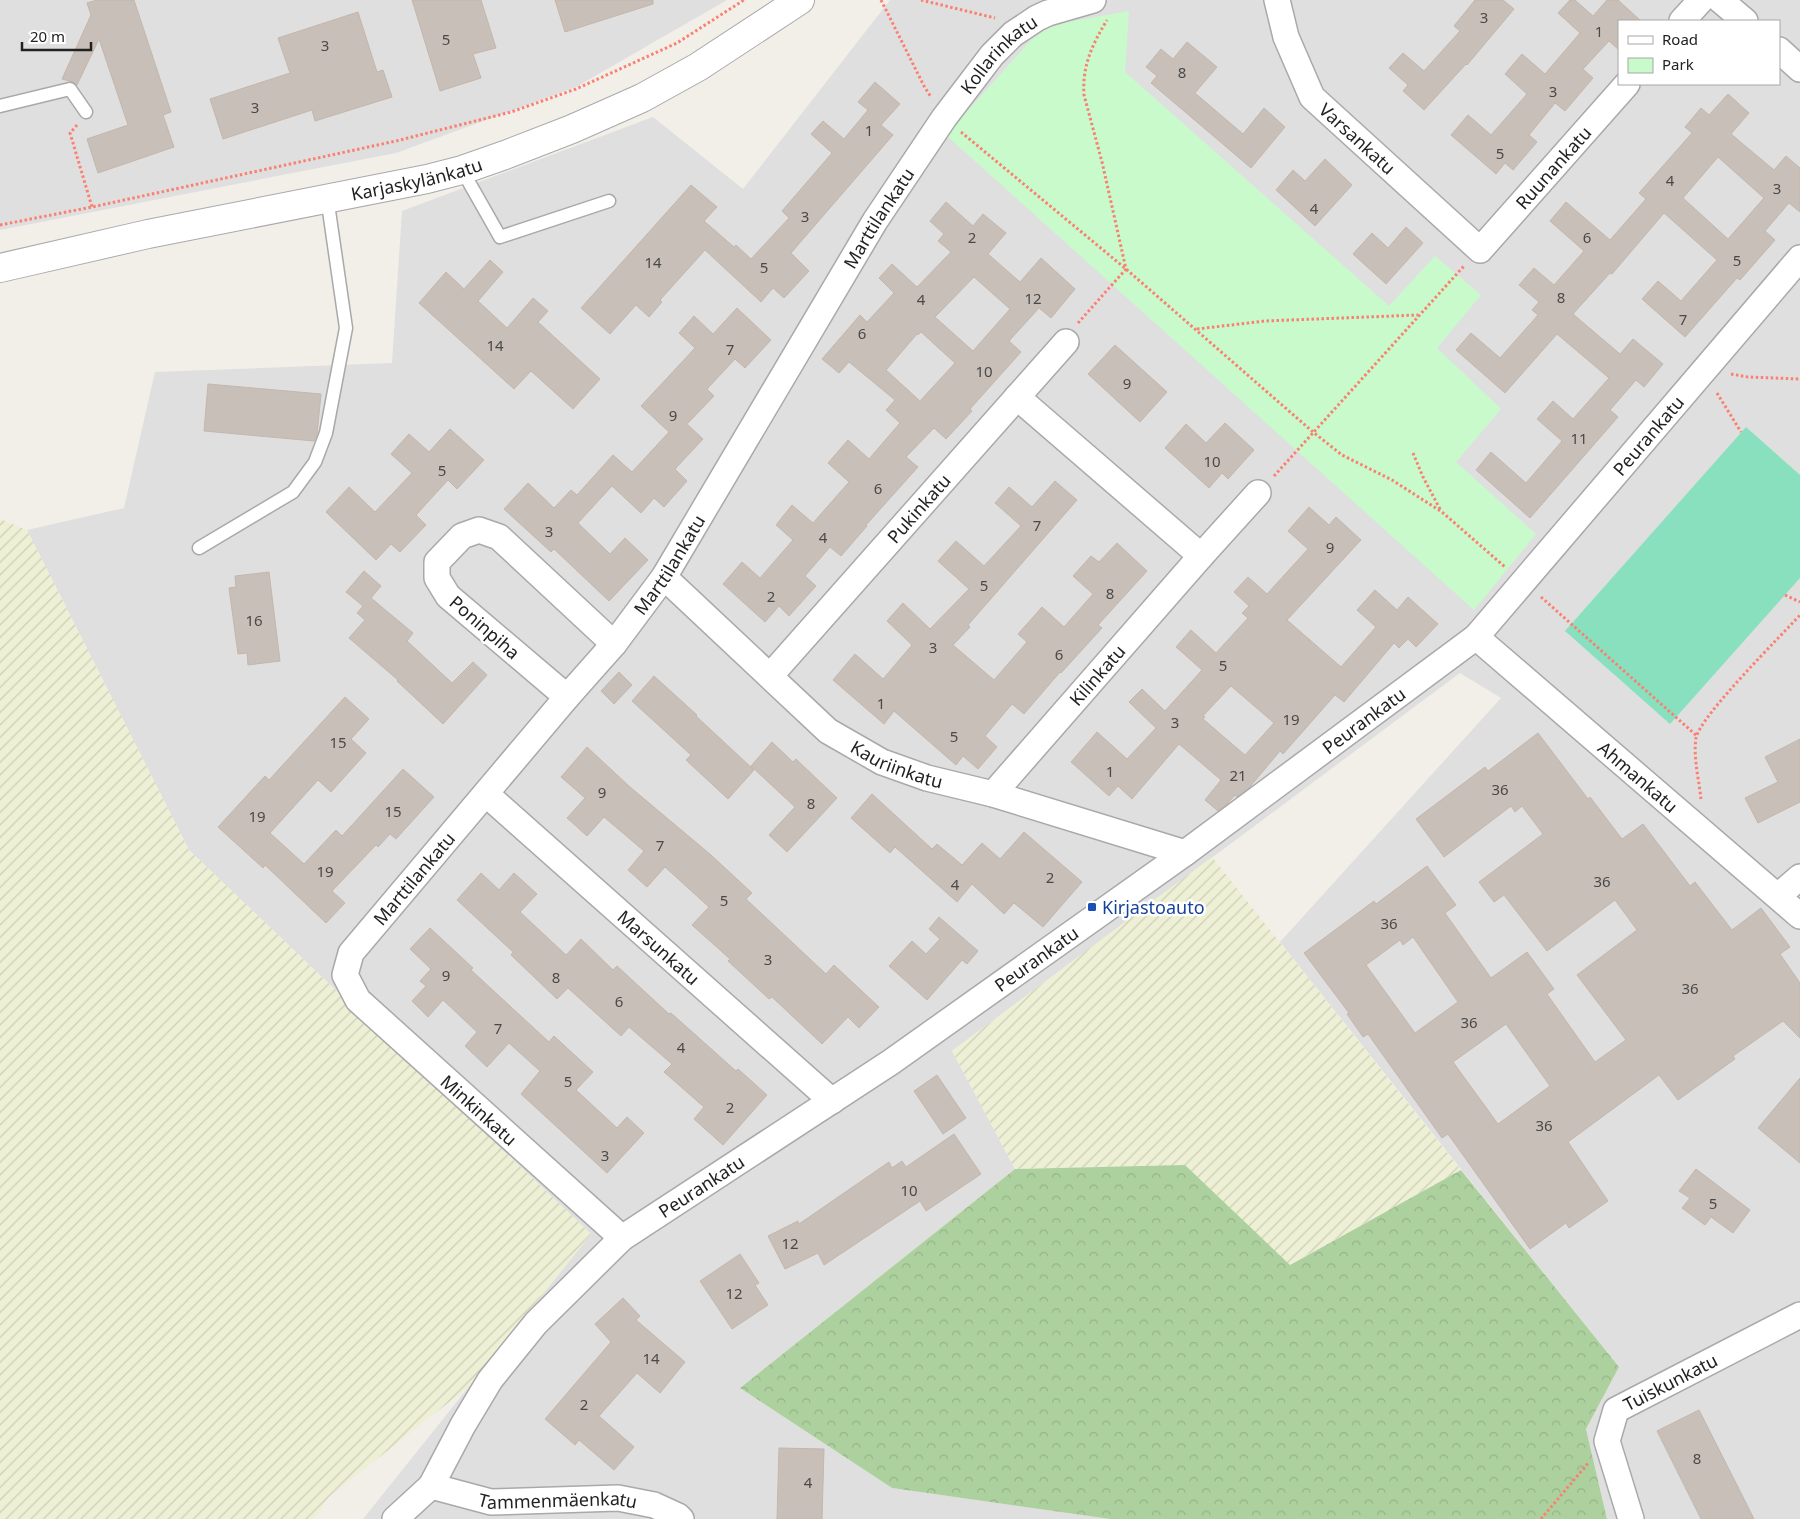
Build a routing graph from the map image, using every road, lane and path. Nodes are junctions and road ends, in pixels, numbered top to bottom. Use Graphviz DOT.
graph roads {
  1 [pos="744,0"];
  2 [pos="800,0"];
  3 [pos="881,0"];
  4 [pos="921,0"];
  5 [pos="1277,0"];
  6 [pos="1701,0"];
  7 [pos="1720,0"];
  8 [pos="1101,8"];
  9 [pos="1683,20"];
  10 [pos="1744,20"];
  11 [pos="1025,25"];
  12 [pos="1780,51"];
  13 [pos="1800,69"];
  14 [pos="1626,85"];
  15 [pos="0,106"];
  16 [pos="86,112"];
  17 [pos="944,118"];
  18 [pos="462,170"];
  19 [pos="327,198"];
  20 [pos="609,201"];
  21 [pos="92,207"];
  22 [pos="0,226"];
  23 [pos="1480,250"];
  24 [pos="1800,258"];
  25 [pos="0,268"];
  26 [pos="1126,269"];
  27 [pos="1419,314"];
  28 [pos="1197,330"];
  29 [pos="1066,342"];
  30 [pos="1704,369"];
  31 [pos="1800,379"];
  32 [pos="1017,397"];
  33 [pos="1313,432"];
  34 [pos="1742,432"];
  35 [pos="1413,453"];
  36 [pos="1258,493"];
  37 [pos="1442,512"];
  38 [pos="199,548"];
  39 [pos="1201,556"];
  40 [pos="664,577"];
  41 [pos="1522,581"];
  42 [pos="1785,595"];
  43 [pos="1800,602"];
  44 [pos="1800,615"];
  45 [pos="1476,637"];
  46 [pos="614,644"];
  47 [pos="770,676"];
  48 [pos="567,697"];
  49 [pos="1696,736"];
  50 [pos="486,794"];
  51 [pos="993,794"];
  52 [pos="1697,826"];
  53 [pos="1185,853"];
  54 [pos="1800,877"];
  55 [pos="1778,896"];
  56 [pos="1800,916"];
  57 [pos="345,975"];
  58 [pos="832,1101"];
  59 [pos="622,1238"];
  60 [pos="1800,1315"];
  61 [pos="1607,1441"];
  62 [pos="431,1486"];
  63 [pos="395,1519"];
  64 [pos="681,1519"];
  65 [pos="1541,1519"];
  66 [pos="1631,1519"];
  1 -- 21 [label="path"];
  2 -- 18 [label="street, Karjaskylänkatu"];
  3 -- 17 [label="path"];
  4 -- 11 [label="path"];
  5 -- 23 [label="street, Varsankatu"];
  6 -- 9 [label="street"];
  7 -- 10 [label="street"];
  8 -- 11 [label="street, Kollarinkatu"];
  8 -- 26 [label="path"];
  11 -- 17 [label="street, Kollarinkatu"];
  12 -- 13 [label="street"];
  14 -- 23 [label="street, Ruunankatu"];
  15 -- 16 [label="lane"];
  16 -- 21 [label="path"];
  17 -- 26 [label="path"];
  17 -- 40 [label="street, Marttilankatu"];
  18 -- 19 [label="street, Karjaskylänkatu"];
  18 -- 20 [label="lane"];
  19 -- 25 [label="street, Karjaskylänkatu"];
  19 -- 38 [label="lane"];
  21 -- 22 [label="path"];
  23 -- 27 [label="path"];
  24 -- 30 [label="street, Peurankatu"];
  26 -- 28 [label="path"];
  26 -- 29 [label="path"];
  27 -- 28 [label="path"];
  27 -- 33 [label="path"];
  28 -- 33 [label="path"];
  29 -- 32 [label="street, Pukinkatu"];
  30 -- 31 [label="path"];
  30 -- 34 [label="path"];
  30 -- 41 [label="street, Peurankatu"];
  32 -- 39 [label="street"];
  32 -- 47 [label="street, Pukinkatu"];
  33 -- 36 [label="path"];
  33 -- 37 [label="path"];
  35 -- 37 [label="path"];
  36 -- 39 [label="street, Kilinkatu"];
  37 -- 41 [label="path"];
  39 -- 51 [label="street, Kilinkatu"];
  40 -- 46 [label="street, Marttilankatu"];
  40 -- 47 [label="street, Kauriinkatu"];
  41 -- 45 [label="street, Peurankatu"];
  41 -- 49 [label="path"];
  42 -- 43 [label="path"];
  44 -- 49 [label="path"];
  45 -- 52 [label="street, Ahmankatu"];
  45 -- 53 [label="street, Peurankatu"];
  46 -- 48 [label="street, Marttilankatu"];
  46 -- 48 [label="street, Poninpiha"];
  47 -- 51 [label="street, Kauriinkatu"];
  48 -- 50 [label="street, Marttilankatu"];
  49 -- 52 [label="path"];
  50 -- 57 [label="street, Marttilankatu"];
  50 -- 58 [label="street, Marsunkatu"];
  51 -- 53 [label="street, Kauriinkatu"];
  52 -- 55 [label="street, Ahmankatu"];
  53 -- 58 [label="street, Peurankatu"];
  54 -- 55 [label="street"];
  55 -- 56 [label="street, Ahmankatu"];
  57 -- 59 [label="street, Minkinkatu"];
  58 -- 59 [label="street, Peurankatu"];
  59 -- 62 [label="street, Peurankatu"];
  60 -- 61 [label="street, Tuiskunkatu"];
  61 -- 65 [label="path"];
  61 -- 66 [label="street"];
  62 -- 63 [label="street, Peurankatu"];
  62 -- 64 [label="street, Tammenmäenkatu"];
}
